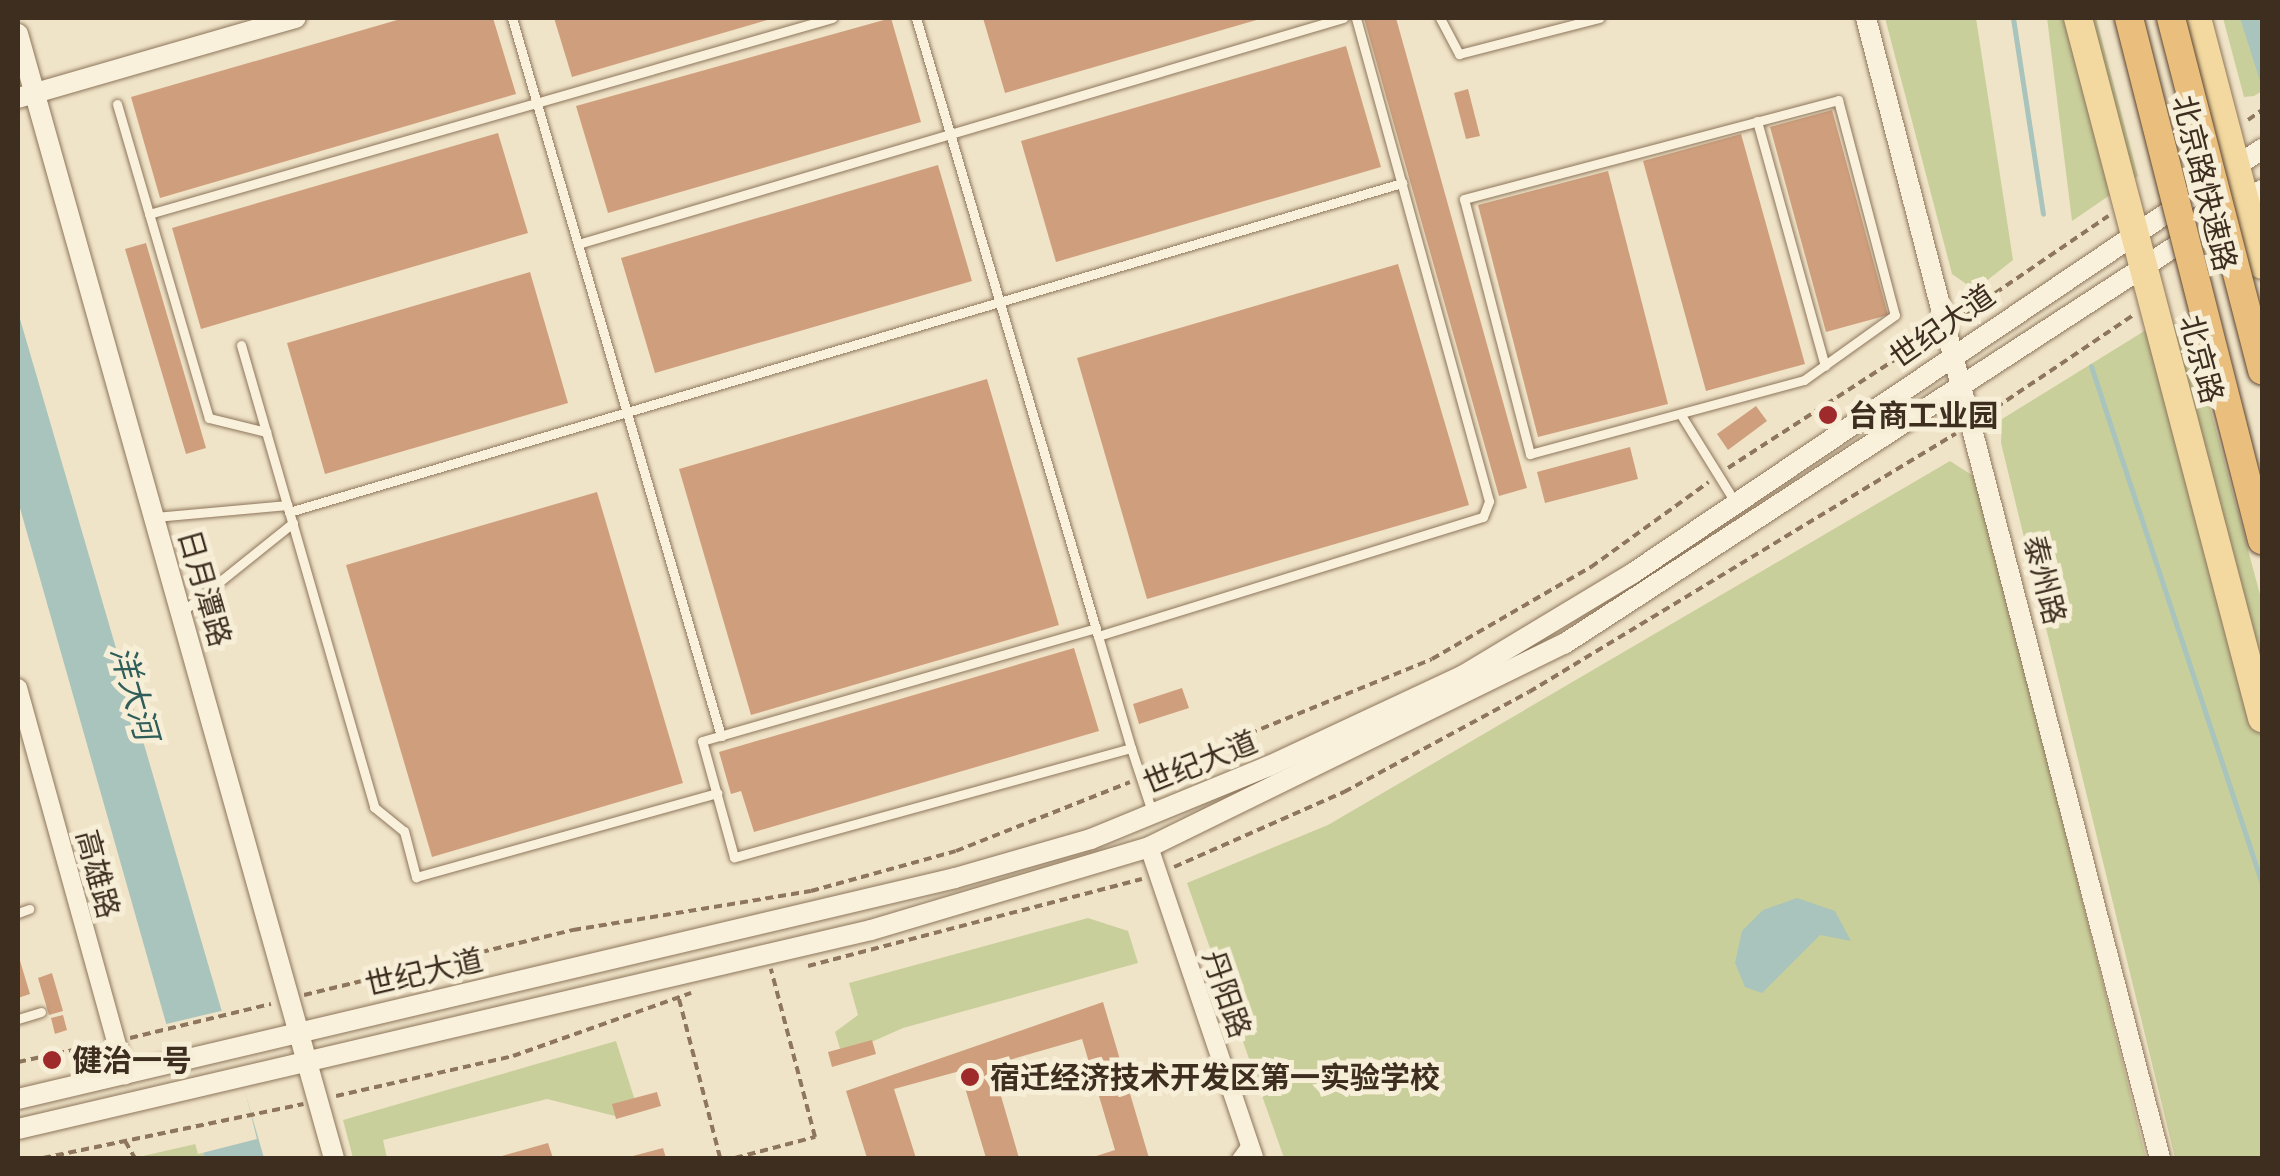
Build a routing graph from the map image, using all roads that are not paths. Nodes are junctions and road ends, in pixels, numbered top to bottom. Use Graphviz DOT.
graph roads {
  1 [pos="296,18"];
  2 [pos="512,18"];
  3 [pos="832,18"];
  4 [pos="916,18"];
  5 [pos="1343,18"];
  6 [pos="1356,18"];
  7 [pos="1440,18"];
  8 [pos="1599,18"];
  9 [pos="1866,18"];
  10 [pos="2078,18"];
  11 [pos="2129,18"];
  12 [pos="2171,18"];
  13 [pos="2198,18"];
  14 [pos="18,34"];
  15 [pos="26,96"];
  16 [pos="537,102"];
  17 [pos="117,104"];
  18 [pos="1757,121"];
  19 [pos="950,134"];
  20 [pos="2262,149"];
  21 [pos="2236,165"];
  22 [pos="1402,183"];
  23 [pos="2254,195"];
  24 [pos="149,214"];
  25 [pos="2134,232"];
  26 [pos="578,244"];
  27 [pos="2262,265"];
  28 [pos="2144,266"];
  29 [pos="1000,302"];
  30 [pos="242,345"];
  31 [pos="1956,352"];
  32 [pos="1826,366"];
  33 [pos="2262,370"];
  34 [pos="1964,383"];
  35 [pos="627,412"];
  36 [pos="1681,415"];
  37 [pos="266,432"];
  38 [pos="1737,506"];
  39 [pos="288,508"];
  40 [pos="154,517"];
  41 [pos="292,523"];
  42 [pos="2262,540"];
  43 [pos="1638,570"];
  44 [pos="1651,591"];
  45 [pos="180,612"];
  46 [pos="1097,632"];
  47 [pos="18,688"];
  48 [pos="2262,718"];
  49 [pos="721,736"];
  50 [pos="1131,748"];
  51 [pos="716,793"];
  52 [pos="1152,814"];
  53 [pos="1148,847"];
  54 [pos="29,909"];
  55 [pos="18,912"];
  56 [pos="491,987"];
  57 [pos="41,1012"];
  58 [pos="499,1018"];
  59 [pos="18,1019"];
  60 [pos="298,1032"];
  61 [pos="306,1064"];
  62 [pos="125,1075"];
  63 [pos="18,1099"];
  64 [pos="18,1128"];
  65 [pos="1251,1150"];
  66 [pos="334,1158"];
  67 [pos="1236,1158"];
  68 [pos="2160,1158"];
  1 -- 15 [label="street"];
  2 -- 16 [label="lane"];
  3 -- 16 [label="lane"];
  4 -- 19 [label="lane"];
  5 -- 19 [label="lane"];
  6 -- 22 [label="lane"];
  7 -- 8 [label="lane"];
  9 -- 31 [label="street, 泰州路"];
  10 -- 25 [label="main road, 北京路"];
  11 -- 42 [label="highway, 北京路快速路, bridge"];
  12 -- 33 [label="highway, 北京路快速路, bridge"];
  13 -- 21 [label="main road"];
  14 -- 15 [label="street, 日月潭路"];
  15 -- 40 [label="street, 日月潭路"];
  16 -- 24 [label="lane"];
  16 -- 26 [label="lane"];
  17 -- 24 [label="lane"];
  18 -- 32 [label="lane"];
  18 -- 32 [label="lane"];
  18 -- 36 [label="lane"];
  19 -- 26 [label="lane"];
  19 -- 29 [label="lane"];
  20 -- 21 [label="street, 世纪大道"];
  21 -- 23 [label="main road"];
  21 -- 25 [label="street, 世纪大道"];
  22 -- 29 [label="lane"];
  22 -- 46 [label="lane"];
  23 -- 27 [label="main road"];
  23 -- 28 [label="street, 世纪大道"];
  24 -- 37 [label="lane"];
  25 -- 28 [label="main road, 北京路"];
  25 -- 31 [label="street, 世纪大道"];
  26 -- 35 [label="lane"];
  28 -- 34 [label="street, 世纪大道"];
  28 -- 48 [label="main road, 北京路"];
  29 -- 35 [label="lane"];
  29 -- 46 [label="lane"];
  30 -- 37 [label="lane"];
  31 -- 34 [label="street, 泰州路"];
  31 -- 38 [label="street, 世纪大道"];
  32 -- 36 [label="lane"];
  34 -- 44 [label="street, 世纪大道"];
  34 -- 68 [label="street, 泰州路"];
  35 -- 39 [label="lane"];
  35 -- 49 [label="lane"];
  36 -- 38 [label="lane"];
  37 -- 39 [label="lane"];
  38 -- 43 [label="street, 世纪大道"];
  39 -- 40 [label="lane"];
  39 -- 41 [label="lane"];
  40 -- 45 [label="street, 日月潭路"];
  41 -- 45 [label="lane"];
  41 -- 51 [label="lane"];
  43 -- 44 [label="lane"];
  43 -- 52 [label="street, 世纪大道"];
  44 -- 53 [label="street, 世纪大道"];
  45 -- 60 [label="street, 日月潭路"];
  46 -- 49 [label="lane"];
  46 -- 50 [label="lane"];
  47 -- 62 [label="street, 高雄路"];
  49 -- 51 [label="lane"];
  50 -- 51 [label="lane"];
  50 -- 52 [label="lane"];
  52 -- 56 [label="street, 世纪大道"];
  53 -- 58 [label="street, 世纪大道"];
  53 -- 65 [label="street, 丹阳路"];
  54 -- 55 [label="lane"];
  56 -- 58 [label="lane"];
  56 -- 60 [label="street, 世纪大道"];
  57 -- 59 [label="lane"];
  58 -- 61 [label="street, 世纪大道"];
  60 -- 61 [label="street, 日月潭路"];
  60 -- 62 [label="street, 世纪大道"];
  61 -- 64 [label="street, 世纪大道"];
  61 -- 66 [label="street, 日月潭路"];
  62 -- 63 [label="street, 世纪大道"];
  65 -- 67 [label="lane"];
}
